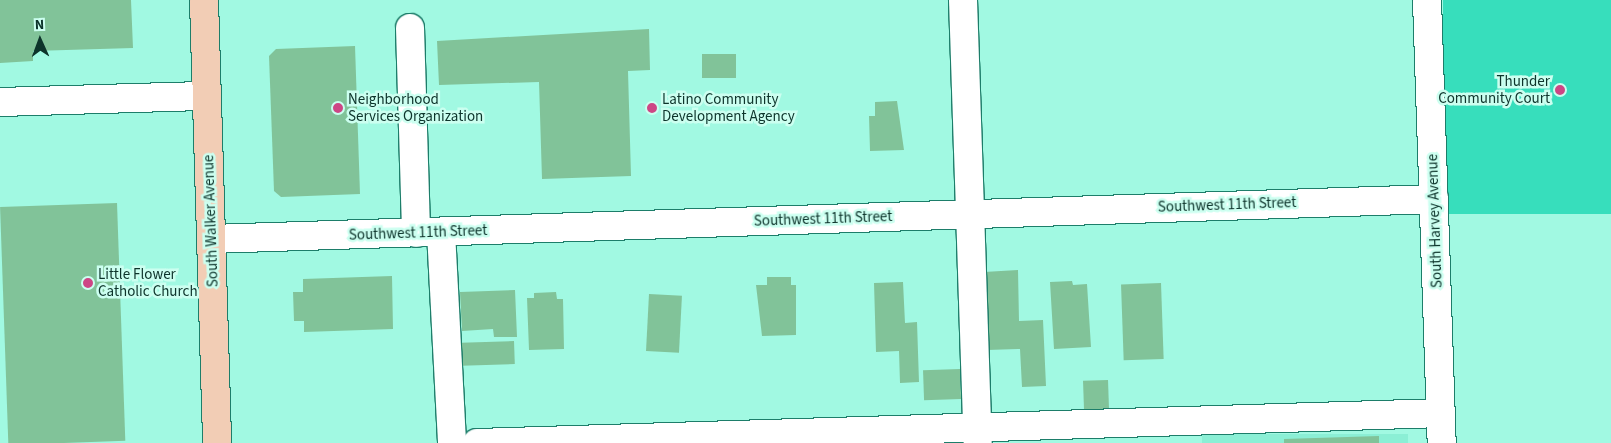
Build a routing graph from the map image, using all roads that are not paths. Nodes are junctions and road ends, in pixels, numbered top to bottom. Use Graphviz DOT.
graph roads {
  1 [pos="204,0"];
  2 [pos="963,0"];
  3 [pos="1427,0"];
  4 [pos="410,28"];
  5 [pos="208,96"];
  6 [pos="0,102"];
  7 [pos="1434,199"];
  8 [pos="972,214"];
  9 [pos="428,233"];
  10 [pos="211,239"];
  11 [pos="1441,413"];
  12 [pos="978,435"];
  13 [pos="217,443"];
  14 [pos="452,443"];
  15 [pos="477,443"];
  16 [pos="1442,443"];
  1 -- 5 [label="main road, South Walker Avenue"];
  2 -- 8 [label="street"];
  3 -- 7 [label="street, South Harvey Avenue"];
  4 -- 9 [label="street"];
  5 -- 6 [label="street"];
  5 -- 10 [label="main road, South Walker Avenue"];
  7 -- 8 [label="street, Southwest 11th Street"];
  7 -- 11 [label="street, South Harvey Avenue"];
  8 -- 9 [label="street, Southwest 11th Street"];
  8 -- 12 [label="street"];
  9 -- 10 [label="street, Southwest 11th Street"];
  9 -- 14 [label="street"];
  10 -- 13 [label="main road, South Walker Avenue"];
  11 -- 12 [label="street"];
  11 -- 16 [label="street, South Harvey Avenue"];
  12 -- 15 [label="street"];
}
